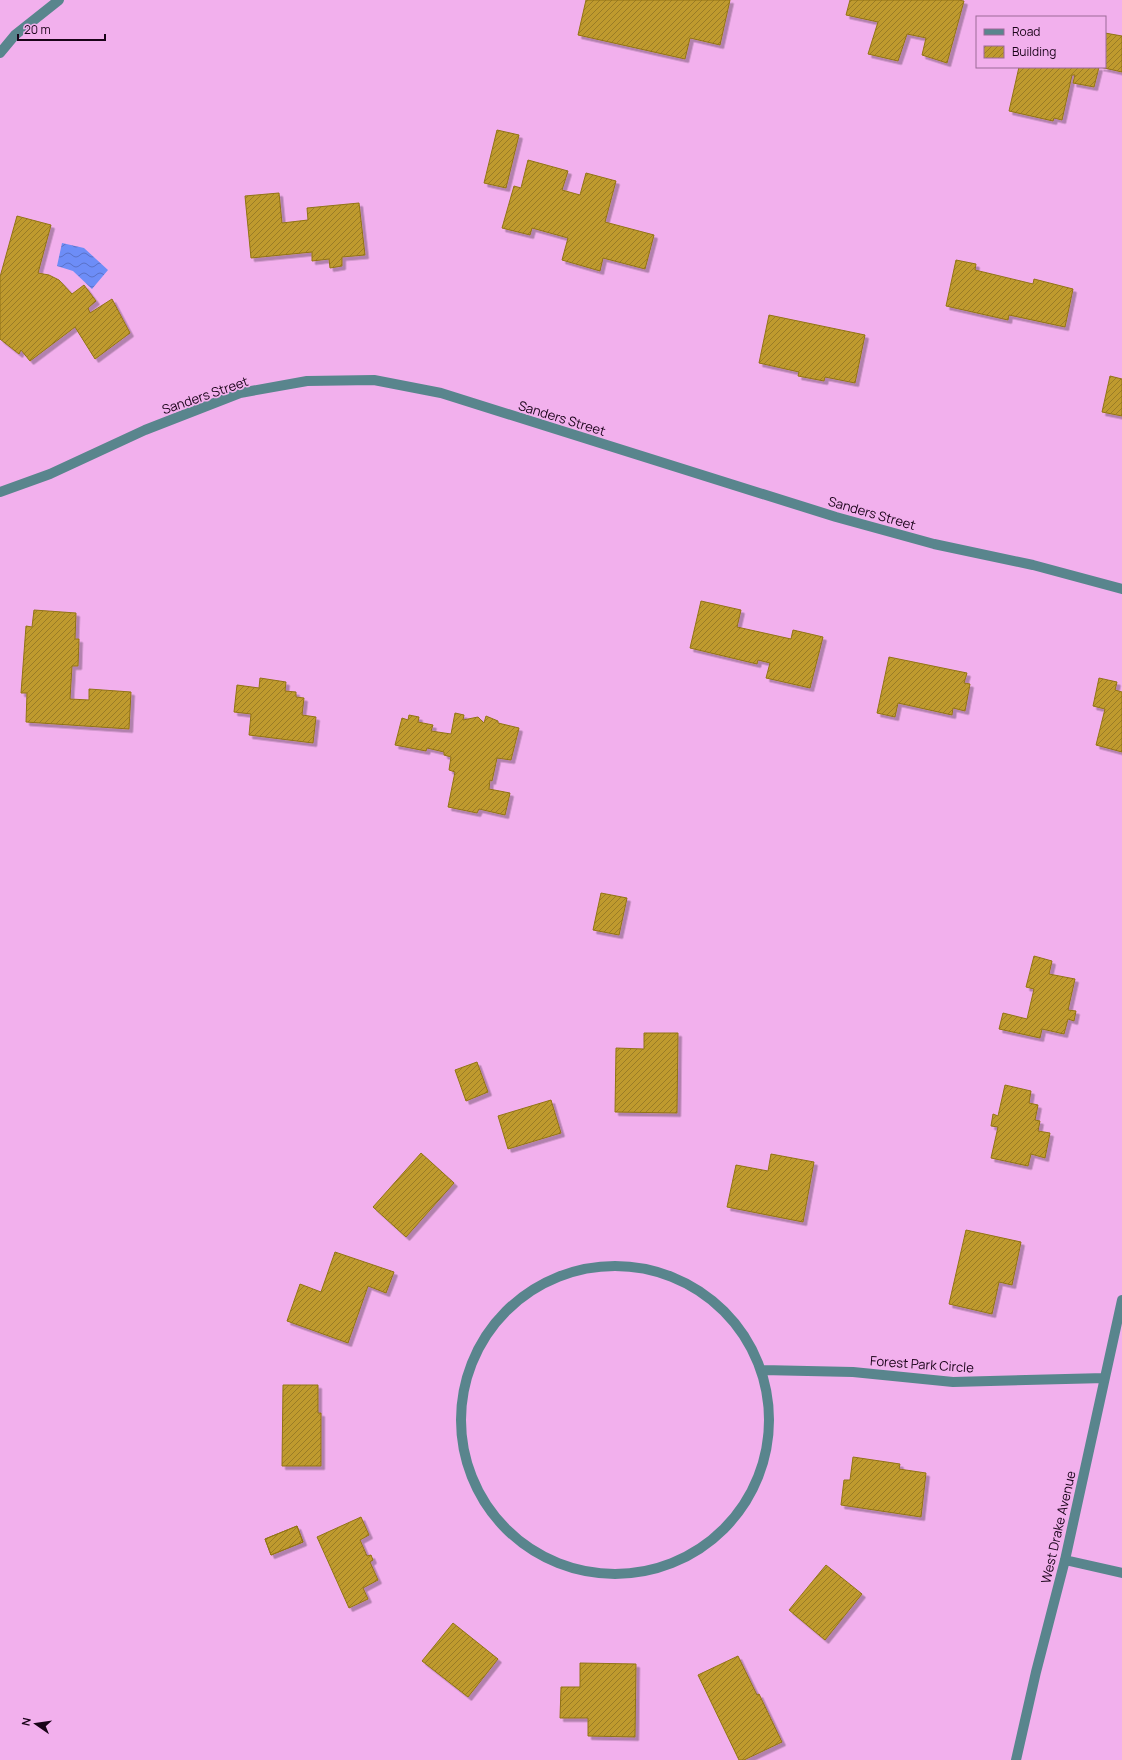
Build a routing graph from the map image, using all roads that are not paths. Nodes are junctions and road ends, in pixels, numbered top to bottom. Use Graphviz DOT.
graph roads {
  1 [pos="59,0"];
  2 [pos="0,53"];
  3 [pos="0,492"];
  4 [pos="1122,589"];
  5 [pos="1122,1300"];
  6 [pos="762,1370"];
  7 [pos="1104,1378"];
  8 [pos="1065,1560"];
  9 [pos="1122,1573"];
  10 [pos="1016,1760"];
  1 -- 2 [label="street"];
  3 -- 4 [label="street, Sanders Street"];
  5 -- 7 [label="street, West Drake Avenue"];
  6 -- 6 [label="street"];
  6 -- 7 [label="street, Forest Park Circle"];
  7 -- 8 [label="street, West Drake Avenue"];
  8 -- 9 [label="street"];
  8 -- 10 [label="street, West Drake Avenue"];
}
